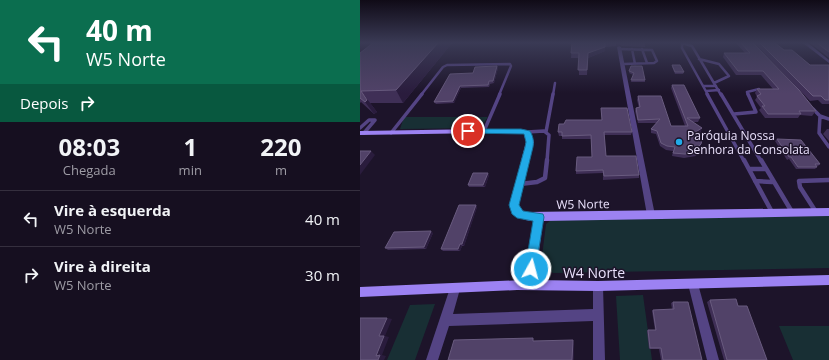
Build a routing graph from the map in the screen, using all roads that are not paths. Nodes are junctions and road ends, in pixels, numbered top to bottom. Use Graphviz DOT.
graph roads {
  1 [pos="699,59"];
  2 [pos="622,60"];
  3 [pos="634,60"];
  4 [pos="645,60"];
  5 [pos="656,60"];
  6 [pos="689,60"];
  7 [pos="702,60"];
  8 [pos="646,63"];
  9 [pos="623,64"];
  10 [pos="635,64"];
  11 [pos="554,83"];
  12 [pos="715,84"];
  13 [pos="704,86"];
  14 [pos="759,89"];
  15 [pos="719,90"];
  16 [pos="706,91"];
  17 [pos="809,104"];
  18 [pos="734,114"];
  19 [pos="820,116"];
  20 [pos="829,119"];
  21 [pos="361,131"];
  22 [pos="484,131"];
  23 [pos="391,132"];
  24 [pos="527,132"];
  25 [pos="546,132"];
  26 [pos="829,147"];
  27 [pos="749,169"];
  28 [pos="766,169"];
  29 [pos="829,180"];
  30 [pos="755,181"];
  31 [pos="772,182"];
  32 [pos="520,184"];
  33 [pos="816,212"];
  34 [pos="829,212"];
  35 [pos="772,213"];
  36 [pos="793,213"];
  37 [pos="651,215"];
  38 [pos="539,217"];
  39 [pos="829,280"];
  40 [pos="693,284"];
  41 [pos="529,285"];
  42 [pos="598,286"];
  43 [pos="454,289"];
  44 [pos="360,292"];
  45 [pos="599,315"];
  46 [pos="445,320"];
  47 [pos="432,360"];
  48 [pos="599,360"];
  49 [pos="713,360"];
  1 -- 12 [label="lane"];
  2 -- 9 [label="street"];
  3 -- 10 [label="lane"];
  4 -- 8 [label="lane"];
  5 -- 8 [label="lane"];
  6 -- 13 [label="lane"];
  7 -- 12 [label="lane"];
  8 -- 10 [label="lane"];
  9 -- 10 [label="lane"];
  9 -- 37 [label="street"];
  11 -- 25 [label="lane"];
  12 -- 13 [label="lane"];
  12 -- 15 [label="lane"];
  13 -- 16 [label="lane"];
  14 -- 18 [label="lane"];
  15 -- 16 [label="lane"];
  15 -- 18 [label="lane"];
  16 -- 27 [label="lane"];
  17 -- 19 [label="lane"];
  18 -- 28 [label="lane"];
  19 -- 20 [label="lane"];
  19 -- 26 [label="lane"];
  21 -- 21 [label="lane"];
  21 -- 23 [label="main road"];
  22 -- 23 [label="main road"];
  22 -- 23 [label="lane"];
  22 -- 24 [label="main road"];
  24 -- 25 [label="lane"];
  24 -- 32 [label="main road, W5 Norte"];
  25 -- 32 [label="lane"];
  27 -- 28 [label="lane"];
  27 -- 30 [label="lane"];
  28 -- 31 [label="lane"];
  29 -- 33 [label="lane"];
  30 -- 31 [label="lane"];
  30 -- 35 [label="lane"];
  31 -- 36 [label="lane"];
  32 -- 38 [label="main road, W5 Norte"];
  33 -- 34 [label="main road, W5 Norte"];
  33 -- 36 [label="main road, W5 Norte"];
  35 -- 36 [label="main road, W5 Norte"];
  35 -- 37 [label="main road, W5 Norte"];
  37 -- 38 [label="main road, W5 Norte"];
  38 -- 41 [label="main road"];
  39 -- 40 [label="main road, W4 Norte"];
  40 -- 42 [label="main road, W4 Norte"];
  40 -- 49 [label="street"];
  41 -- 42 [label="main road, W4 Norte"];
  41 -- 43 [label="main road, W4 Norte"];
  42 -- 45 [label="street"];
  43 -- 44 [label="main road, W4 Norte"];
  43 -- 46 [label="street"];
  45 -- 46 [label="street"];
  45 -- 48 [label="street"];
  46 -- 47 [label="street"];
}
